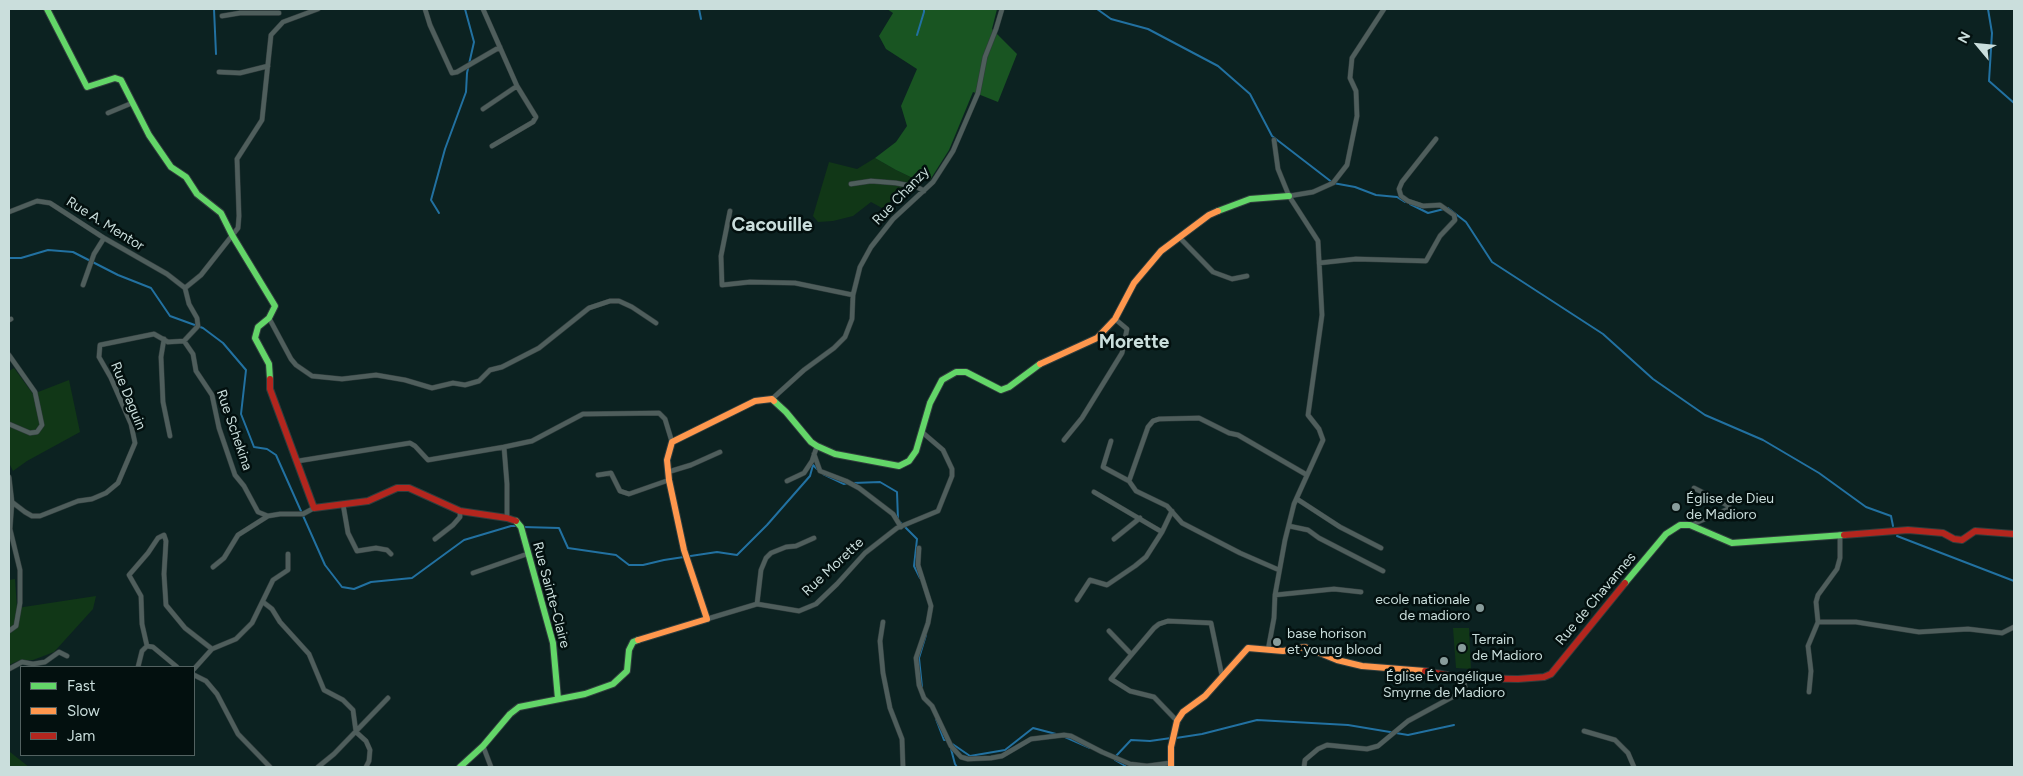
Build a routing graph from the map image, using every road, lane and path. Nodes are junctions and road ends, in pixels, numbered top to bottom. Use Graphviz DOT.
graph roads {
  1 [pos="47,9"];
  2 [pos="318,9"];
  3 [pos="425,9"];
  4 [pos="483,9"];
  5 [pos="1002,9"];
  6 [pos="1384,9"];
  7 [pos="278,11"];
  8 [pos="222,16"];
  9 [pos="283,22"];
  10 [pos="500,47"];
  11 [pos="268,66"];
  12 [pos="219,72"];
  13 [pos="517,86"];
  14 [pos="132,103"];
  15 [pos="483,109"];
  16 [pos="108,113"];
  17 [pos="1436,139"];
  18 [pos="1274,140"];
  19 [pos="492,146"];
  20 [pos="851,184"];
  21 [pos="924,191"];
  22 [pos="1289,196"];
  23 [pos="730,211"];
  24 [pos="9,212"];
  25 [pos="232,235"];
  26 [pos="104,238"];
  27 [pos="1180,238"];
  28 [pos="1319,263"];
  29 [pos="1247,276"];
  30 [pos="83,285"];
  31 [pos="185,288"];
  32 [pos="852,295"];
  33 [pos="269,318"];
  34 [pos="1115,319"];
  35 [pos="656,322"];
  36 [pos="164,339"];
  37 [pos="184,341"];
  38 [pos="9,355"];
  39 [pos="772,399"];
  40 [pos="9,424"];
  41 [pos="922,432"];
  42 [pos="170,436"];
  43 [pos="1064,440"];
  44 [pos="1111,441"];
  45 [pos="672,442"];
  46 [pos="818,446"];
  47 [pos="504,447"];
  48 [pos="720,452"];
  49 [pos="814,454"];
  50 [pos="298,461"];
  51 [pos="668,472"];
  52 [pos="598,475"];
  53 [pos="1307,475"];
  54 [pos="9,477"];
  55 [pos="669,480"];
  56 [pos="1129,480"];
  57 [pos="787,481"];
  58 [pos="1694,488"];
  59 [pos="1094,492"];
  60 [pos="1297,499"];
  61 [pos="12,502"];
  62 [pos="343,504"];
  63 [pos="314,508"];
  64 [pos="460,511"];
  65 [pos="1172,511"];
  66 [pos="268,516"];
  67 [pos="507,518"];
  68 [pos="1140,518"];
  69 [pos="1690,525"];
  70 [pos="1289,526"];
  71 [pos="901,527"];
  72 [pos="1162,532"];
  73 [pos="1840,534"];
  74 [pos="2014,534"];
  75 [pos="814,538"];
  76 [pos="435,539"];
  77 [pos="1114,539"];
  78 [pos="919,548"];
  79 [pos="1381,548"];
  80 [pos="288,554"];
  81 [pos="392,554"];
  82 [pos="527,554"];
  83 [pos="213,566"];
  84 [pos="1279,570"];
  85 [pos="1383,571"];
  86 [pos="473,573"];
  87 [pos="1360,592"];
  88 [pos="1275,595"];
  89 [pos="1077,600"];
  90 [pos="263,602"];
  91 [pos="757,604"];
  92 [pos="707,619"];
  93 [pos="883,622"];
  94 [pos="1818,622"];
  95 [pos="2014,628"];
  96 [pos="9,631"];
  97 [pos="1109,631"];
  98 [pos="147,646"];
  99 [pos="212,649"];
  100 [pos="1268,650"];
  101 [pos="1131,654"];
  102 [pos="66,656"];
  103 [pos="138,666"];
  104 [pos="176,666"];
  105 [pos="195,668"];
  106 [pos="9,669"];
  107 [pos="195,676"];
  108 [pos="1222,676"];
  109 [pos="1463,678"];
  110 [pos="1809,692"];
  111 [pos="388,698"];
  112 [pos="558,699"];
  113 [pos="1176,723"];
  114 [pos="1584,731"];
  115 [pos="356,732"];
  116 [pos="483,746"];
  117 [pos="1170,765"];
  118 [pos="270,767"];
  119 [pos="318,767"];
  120 [pos="366,767"];
  121 [pos="460,767"];
  122 [pos="491,767"];
  123 [pos="904,767"];
  124 [pos="1304,767"];
  125 [pos="1634,767"];
  1 -- 14 [label="street"];
  2 -- 9 [label="street"];
  3 -- 10 [label="street"];
  4 -- 10 [label="street"];
  5 -- 21 [label="street, Rue Chanzy"];
  6 -- 22 [label="street"];
  7 -- 8 [label="street"];
  7 -- 9 [label="street"];
  9 -- 11 [label="street"];
  10 -- 13 [label="street"];
  11 -- 12 [label="street"];
  11 -- 25 [label="street"];
  13 -- 15 [label="street"];
  13 -- 19 [label="street"];
  14 -- 16 [label="street"];
  14 -- 25 [label="street"];
  17 -- 28 [label="street"];
  18 -- 22 [label="street"];
  20 -- 21 [label="street"];
  21 -- 32 [label="street, Rue Chanzy"];
  22 -- 27 [label="street"];
  22 -- 28 [label="street"];
  23 -- 32 [label="street"];
  24 -- 26 [label="street, Rue A. Mentor"];
  25 -- 31 [label="street"];
  25 -- 33 [label="street"];
  26 -- 30 [label="street"];
  26 -- 31 [label="street, Rue A. Mentor"];
  27 -- 29 [label="street"];
  27 -- 34 [label="street"];
  28 -- 53 [label="street"];
  31 -- 37 [label="street"];
  32 -- 39 [label="street, Rue Chanzy"];
  33 -- 35 [label="street"];
  33 -- 50 [label="street"];
  34 -- 41 [label="street"];
  34 -- 43 [label="street"];
  36 -- 37 [label="street, Rue Daguin"];
  36 -- 42 [label="street"];
  36 -- 61 [label="street, Rue Daguin"];
  37 -- 66 [label="street, Rue Schekina"];
  38 -- 40 [label="street"];
  39 -- 45 [label="street"];
  39 -- 46 [label="street"];
  41 -- 46 [label="street"];
  41 -- 71 [label="street, Rue Morette"];
  44 -- 56 [label="street"];
  45 -- 47 [label="street"];
  45 -- 51 [label="street"];
  46 -- 49 [label="street"];
  47 -- 50 [label="street"];
  47 -- 67 [label="street"];
  48 -- 51 [label="street"];
  49 -- 57 [label="street"];
  49 -- 71 [label="street"];
  50 -- 63 [label="street"];
  51 -- 55 [label="street"];
  52 -- 55 [label="street"];
  53 -- 56 [label="street"];
  53 -- 60 [label="street"];
  54 -- 61 [label="street"];
  55 -- 92 [label="street"];
  56 -- 65 [label="street"];
  58 -- 69 [label="street"];
  59 -- 68 [label="street"];
  60 -- 70 [label="street"];
  60 -- 79 [label="street"];
  61 -- 96 [label="street"];
  62 -- 63 [label="street"];
  62 -- 64 [label="street"];
  62 -- 81 [label="street"];
  63 -- 66 [label="street"];
  64 -- 67 [label="street"];
  64 -- 76 [label="street"];
  65 -- 72 [label="street"];
  65 -- 84 [label="street"];
  66 -- 83 [label="street"];
  67 -- 82 [label="street, Rue Sainte-Claire"];
  68 -- 72 [label="street"];
  68 -- 77 [label="street"];
  69 -- 73 [label="street"];
  69 -- 109 [label="street, Rue de Chavannes"];
  70 -- 84 [label="street"];
  70 -- 85 [label="street"];
  71 -- 91 [label="street, Rue Morette"];
  72 -- 89 [label="street"];
  73 -- 74 [label="street"];
  73 -- 94 [label="street"];
  75 -- 91 [label="street"];
  78 -- 117 [label="street"];
  80 -- 90 [label="street"];
  82 -- 86 [label="street"];
  82 -- 112 [label="street, Rue Sainte-Claire"];
  84 -- 88 [label="street"];
  87 -- 88 [label="street"];
  88 -- 100 [label="street"];
  90 -- 99 [label="street"];
  90 -- 115 [label="street"];
  91 -- 92 [label="street, Rue Morette"];
  92 -- 112 [label="street, Rue Morette"];
  93 -- 123 [label="street"];
  94 -- 95 [label="street"];
  94 -- 110 [label="street"];
  97 -- 101 [label="street"];
  98 -- 99 [label="street"];
  98 -- 103 [label="street"];
  98 -- 104 [label="street"];
  99 -- 105 [label="street"];
  100 -- 108 [label="street, Rue de Chavannes"];
  100 -- 109 [label="street, Rue de Chavannes"];
  101 -- 108 [label="street"];
  101 -- 113 [label="street"];
  102 -- 106 [label="street"];
  107 -- 118 [label="street"];
  108 -- 113 [label="street, Rue de Chavannes"];
  109 -- 124 [label="street"];
  111 -- 115 [label="street"];
  112 -- 116 [label="street"];
  113 -- 117 [label="street"];
  114 -- 125 [label="street"];
  115 -- 119 [label="street"];
  115 -- 120 [label="street"];
  116 -- 121 [label="street"];
  116 -- 122 [label="street"];
}
